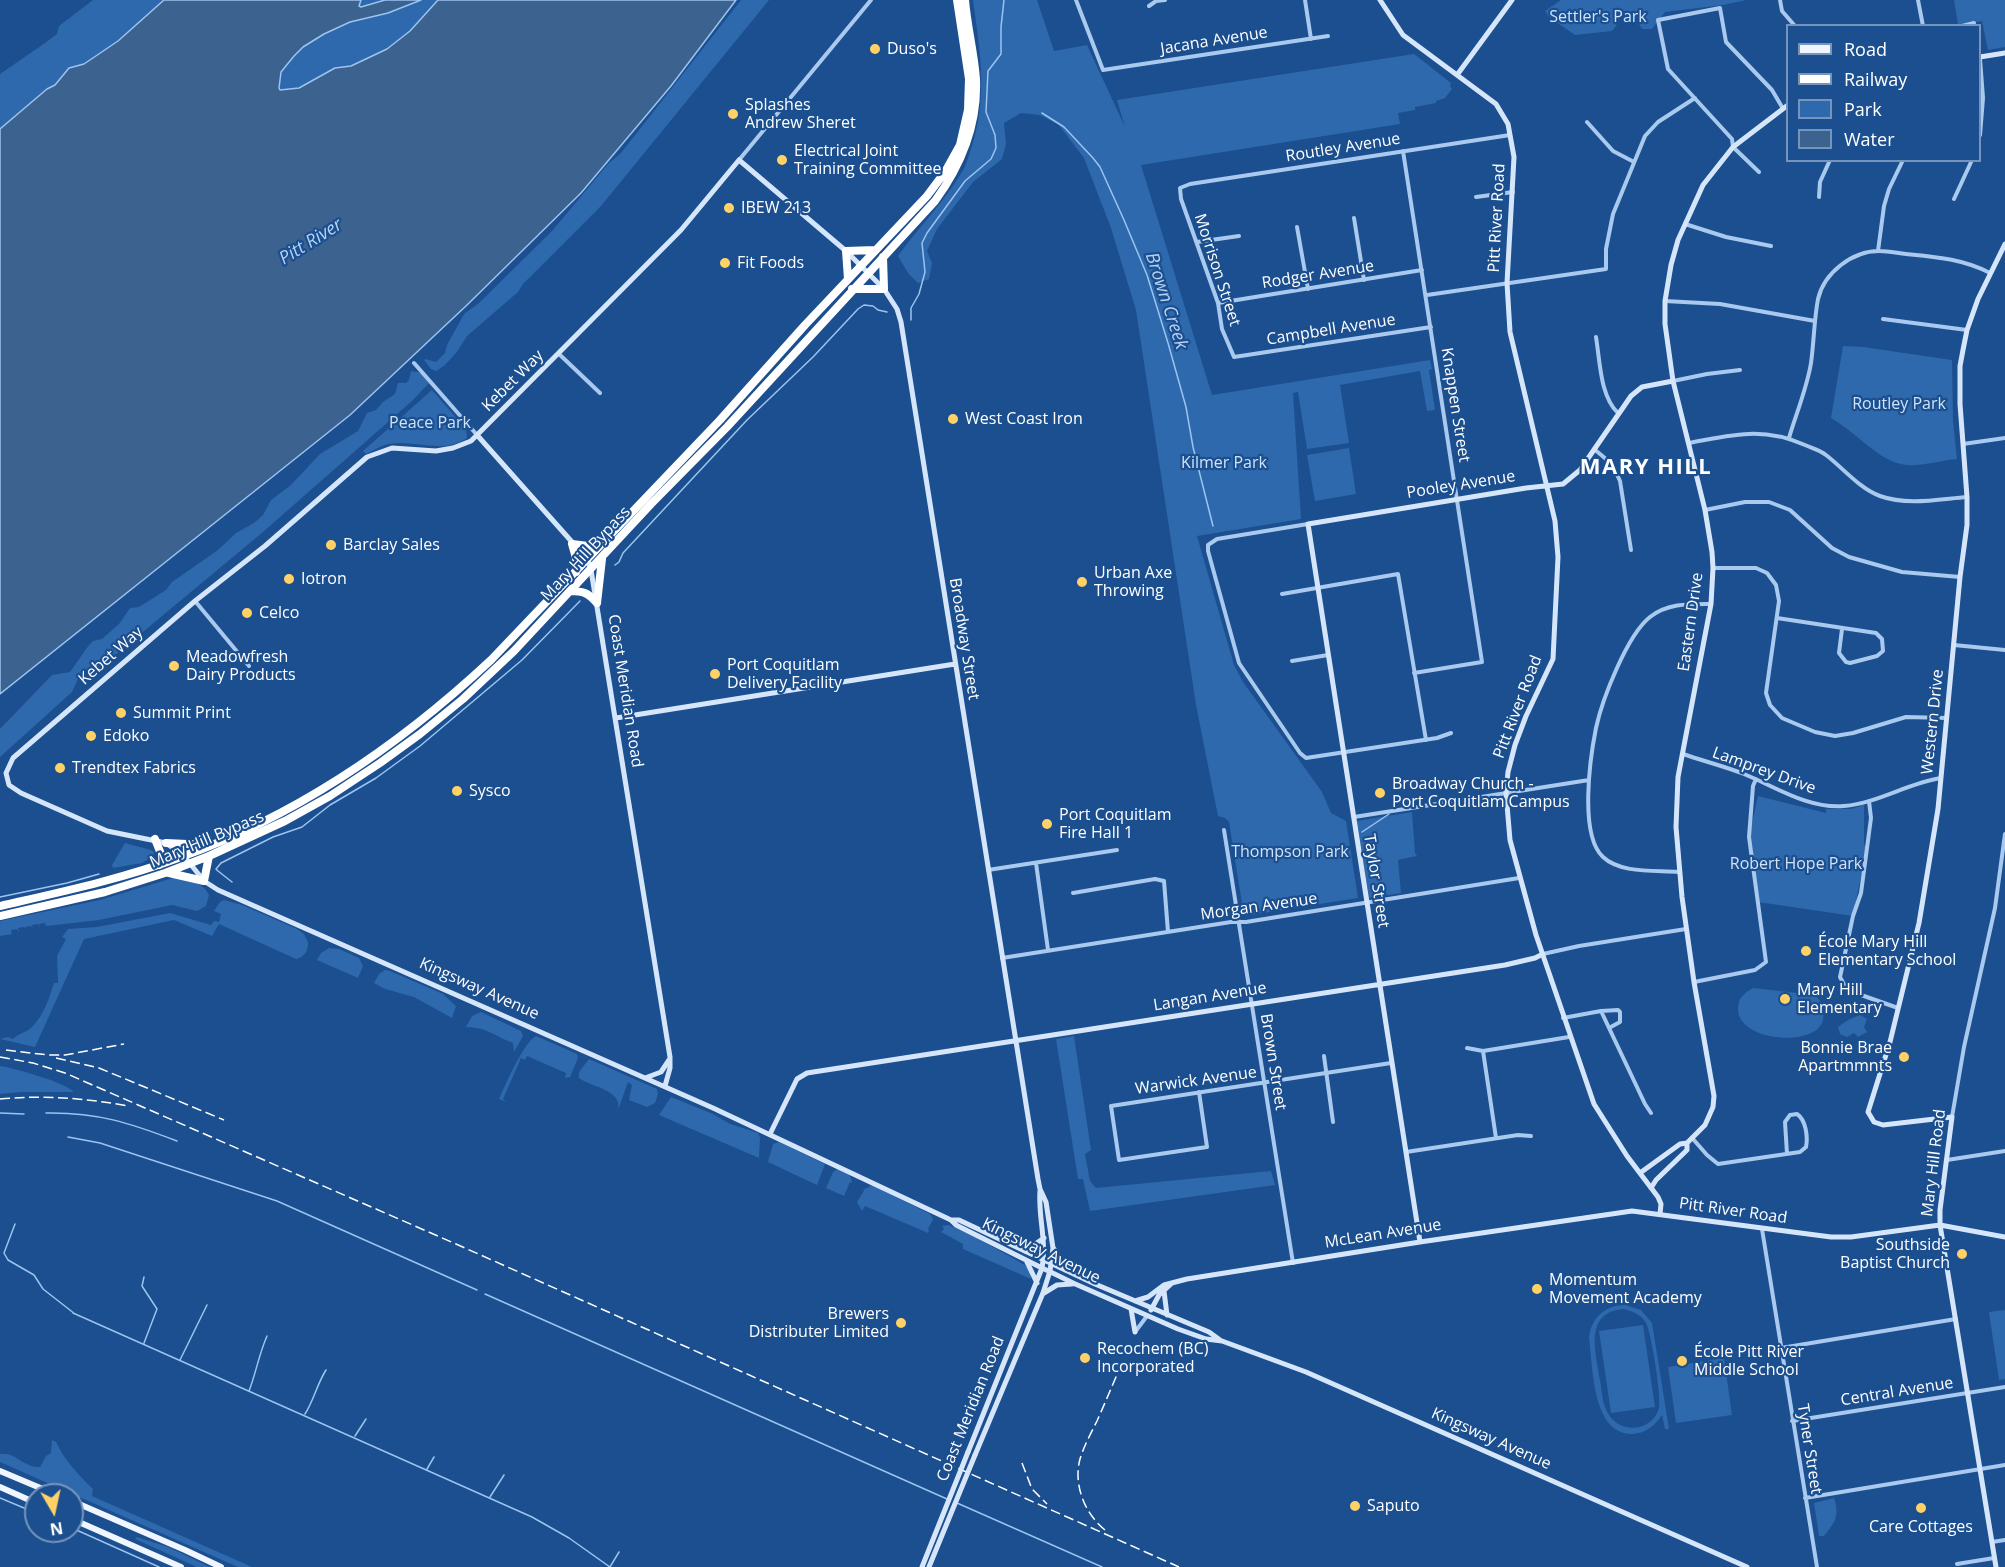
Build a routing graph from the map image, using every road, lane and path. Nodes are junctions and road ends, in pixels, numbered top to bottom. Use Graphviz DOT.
graph roads {
  1 [pos="871,0"];
  2 [pos="957,0"];
  3 [pos="964,0"];
  4 [pos="1076,0"];
  5 [pos="1165,0"];
  6 [pos="1305,0"];
  7 [pos="1380,0"];
  8 [pos="1512,0"];
  9 [pos="1780,0"];
  10 [pos="1918,0"];
  11 [pos="1149,6"];
  12 [pos="1974,23"];
  13 [pos="1793,24"];
  14 [pos="1923,24"];
  15 [pos="1970,24"];
  16 [pos="1328,36"];
  17 [pos="1311,39"];
  18 [pos="2005,53"];
  19 [pos="1981,58"];
  20 [pos="1981,71"];
  21 [pos="1457,75"];
  22 [pos="1695,98"];
  23 [pos="1785,106"];
  24 [pos="1587,122"];
  25 [pos="1981,123"];
  26 [pos="1511,135"];
  27 [pos="1733,147"];
  28 [pos="1403,151"];
  29 [pos="739,160"];
  30 [pos="1634,162"];
  31 [pos="1829,162"];
  32 [pos="1902,162"];
  33 [pos="1971,162"];
  34 [pos="1759,172"];
  35 [pos="1180,188"];
  36 [pos="1513,192"];
  37 [pos="1476,197"];
  38 [pos="1819,197"];
  39 [pos="1954,199"];
  40 [pos="1354,218"];
  41 [pos="1684,224"];
  42 [pos="1297,227"];
  43 [pos="1239,236"];
  44 [pos="1197,242"];
  45 [pos="2005,244"];
  46 [pos="1771,246"];
  47 [pos="875,250"];
  48 [pos="846,251"];
  49 [pos="1878,251"];
  50 [pos="882,257"];
  51 [pos="860,266"];
  52 [pos="1422,270"];
  53 [pos="868,273"];
  54 [pos="1990,273"];
  55 [pos="848,279"];
  56 [pos="1365,280"];
  57 [pos="1508,283"];
  58 [pos="852,289"];
  59 [pos="884,289"];
  60 [pos="1308,289"];
  61 [pos="1427,295"];
  62 [pos="1665,301"];
  63 [pos="1218,303"];
  64 [pos="1883,319"];
  65 [pos="1815,321"];
  66 [pos="1431,327"];
  67 [pos="1967,330"];
  68 [pos="1596,337"];
  69 [pos="559,354"];
  70 [pos="1234,357"];
  71 [pos="414,363"];
  72 [pos="1740,370"];
  73 [pos="1673,381"];
  74 [pos="600,393"];
  75 [pos="1618,413"];
  76 [pos="477,435"];
  77 [pos="1789,438"];
  78 [pos="2005,438"];
  79 [pos="1689,443"];
  80 [pos="1963,444"];
  81 [pos="1594,449"];
  82 [pos="1547,486"];
  83 [pos="1967,497"];
  84 [pos="1457,499"];
  85 [pos="1705,510"];
  86 [pos="1308,524"];
  87 [pos="603,543"];
  88 [pos="572,544"];
  89 [pos="1631,550"];
  90 [pos="603,558"];
  91 [pos="588,560"];
  92 [pos="1713,568"];
  93 [pos="591,570"];
  94 [pos="576,572"];
  95 [pos="1960,577"];
  96 [pos="1318,587"];
  97 [pos="570,591"];
  98 [pos="1282,594"];
  99 [pos="195,601"];
  100 [pos="597,603"];
  101 [pos="1711,604"];
  102 [pos="1776,618"];
  103 [pos="1842,629"];
  104 [pos="1954,645"];
  105 [pos="2005,650"];
  106 [pos="1328,655"];
  107 [pos="1292,661"];
  108 [pos="955,664"];
  109 [pos="249,666"];
  110 [pos="1414,673"];
  111 [pos="616,718"];
  112 [pos="1947,718"];
  113 [pos="1451,733"];
  114 [pos="1426,740"];
  115 [pos="1342,753"];
  116 [pos="1683,754"];
  117 [pos="1941,778"];
  118 [pos="1756,779"];
  119 [pos="6,780"];
  120 [pos="1589,780"];
  121 [pos="1506,793"];
  122 [pos="1869,801"];
  123 [pos="1353,817"];
  124 [pos="1224,830"];
  125 [pos="2005,834"];
  126 [pos="155,839"];
  127 [pos="166,843"];
  128 [pos="209,846"];
  129 [pos="1117,850"];
  130 [pos="184,856"];
  131 [pos="209,856"];
  132 [pos="1036,863"];
  133 [pos="190,864"];
  134 [pos="159,865"];
  135 [pos="988,871"];
  136 [pos="1679,872"];
  137 [pos="165,873"];
  138 [pos="1520,878"];
  139 [pos="204,881"];
  140 [pos="1073,893"];
  141 [pos="1366,902"];
  142 [pos="0,906"];
  143 [pos="0,916"];
  144 [pos="1239,922"];
  145 [pos="1686,929"];
  146 [pos="1168,932"];
  147 [pos="1048,950"];
  148 [pos="1543,954"];
  149 [pos="1002,958"];
  150 [pos="1694,982"];
  151 [pos="1379,985"];
  152 [pos="1252,1004"];
  153 [pos="1900,1008"];
  154 [pos="1601,1011"];
  155 [pos="1563,1018"];
  156 [pos="1609,1028"];
  157 [pos="1569,1036"];
  158 [pos="1016,1040"];
  159 [pos="1467,1048"];
  160 [pos="1483,1051"];
  161 [pos="1324,1056"];
  162 [pos="670,1057"];
  163 [pos="1391,1063"];
  164 [pos="1327,1074"];
  165 [pos="645,1078"];
  166 [pos="1263,1083"];
  167 [pos="665,1086"];
  168 [pos="1199,1092"];
  169 [pos="1651,1113"];
  170 [pos="1952,1117"];
  171 [pos="1334,1122"];
  172 [pos="770,1134"];
  173 [pos="1531,1136"];
  174 [pos="1496,1138"];
  175 [pos="1693,1138"];
  176 [pos="1687,1143"];
  177 [pos="2005,1151"];
  178 [pos="1406,1152"];
  179 [pos="1787,1154"];
  180 [pos="1946,1160"];
  181 [pos="1640,1173"];
  182 [pos="1651,1188"];
  183 [pos="1040,1189"];
  184 [pos="1660,1214"];
  185 [pos="951,1220"];
  186 [pos="1940,1225"];
  187 [pos="1762,1229"];
  188 [pos="2005,1237"];
  189 [pos="1044,1238"];
  190 [pos="1420,1242"];
  191 [pos="1053,1248"];
  192 [pos="1025,1251"];
  193 [pos="1025,1259"];
  194 [pos="1044,1260"];
  195 [pos="1293,1263"];
  196 [pos="1052,1264"];
  197 [pos="1042,1268"];
  198 [pos="1065,1270"];
  199 [pos="1050,1271"];
  200 [pos="1173,1282"];
  201 [pos="1037,1283"];
  202 [pos="1073,1283"];
  203 [pos="1164,1291"];
  204 [pos="1043,1293"];
  205 [pos="1135,1301"];
  206 [pos="1152,1308"];
  207 [pos="1131,1309"];
  208 [pos="1167,1315"];
  209 [pos="1147,1316"];
  210 [pos="1956,1319"];
  211 [pos="1135,1332"];
  212 [pos="1222,1341"];
  213 [pos="1781,1348"];
  214 [pos="2005,1387"];
  215 [pos="1968,1393"];
  216 [pos="1792,1421"];
  217 [pos="2005,1465"];
  218 [pos="1980,1469"];
  219 [pos="0,1471"];
  220 [pos="28,1483"];
  221 [pos="0,1487"];
  222 [pos="24,1498"];
  223 [pos="1805,1498"];
  224 [pos="84,1507"];
  225 [pos="84,1524"];
  226 [pos="2005,1540"];
  227 [pos="1992,1542"];
  228 [pos="1995,1558"];
  229 [pos="1956,1564"];
  230 [pos="181,1567"];
  231 [pos="221,1567"];
  232 [pos="922,1567"];
  233 [pos="929,1567"];
  234 [pos="1747,1567"];
  235 [pos="1817,1567"];
  236 [pos="1996,1567"];
  1 -- 29 [label="street, Kebet Way"];
  2 -- 47 [label="highway, Mary Hill Bypass"];
  3 -- 50 [label="highway, Mary Hill Bypass"];
  4 -- 17 [label="street, Jacana Avenue"];
  5 -- 11 [label="street"];
  6 -- 17 [label="street"];
  7 -- 21 [label="street, Pitt River Road"];
  8 -- 21 [label="street"];
  9 -- 13 [label="street"];
  10 -- 14 [label="street"];
  12 -- 15 [label="street"];
  16 -- 17 [label="street, Jacana Avenue"];
  18 -- 19 [label="street"];
  20 -- 25 [label="street"];
  21 -- 26 [label="street, Pitt River Road"];
  22 -- 23 [label="street"];
  22 -- 27 [label="street"];
  22 -- 30 [label="street"];
  23 -- 27 [label="street, Eastern Drive"];
  24 -- 30 [label="street"];
  26 -- 28 [label="street, Routley Avenue"];
  26 -- 36 [label="street, Pitt River Road"];
  27 -- 34 [label="street"];
  27 -- 41 [label="street, Eastern Drive"];
  28 -- 35 [label="street, Routley Avenue"];
  28 -- 52 [label="street, Knappen Street"];
  29 -- 48 [label="street, Broadway Street"];
  29 -- 69 [label="street, Kebet Way"];
  30 -- 57 [label="street"];
  31 -- 38 [label="street"];
  32 -- 49 [label="street"];
  33 -- 39 [label="street"];
  35 -- 44 [label="street, Morrison Street"];
  36 -- 37 [label="street"];
  36 -- 57 [label="street, Pitt River Road"];
  40 -- 56 [label="street"];
  41 -- 46 [label="street"];
  41 -- 62 [label="street, Eastern Drive"];
  42 -- 60 [label="street"];
  43 -- 44 [label="street"];
  44 -- 63 [label="street, Morrison Street"];
  45 -- 54 [label="street, Western Drive"];
  47 -- 48 [label="highway"];
  47 -- 51 [label="highway, Mary Hill Bypass"];
  48 -- 51 [label="street, Broadway Street"];
  48 -- 55 [label="highway"];
  49 -- 54 [label="street"];
  49 -- 65 [label="street"];
  50 -- 53 [label="highway, Mary Hill Bypass"];
  50 -- 59 [label="highway"];
  51 -- 53 [label="street, Broadway Street"];
  51 -- 55 [label="highway, Mary Hill Bypass"];
  52 -- 56 [label="street, Rodger Avenue"];
  52 -- 61 [label="street, Knappen Street"];
  53 -- 58 [label="highway, Mary Hill Bypass"];
  53 -- 59 [label="street, Broadway Street"];
  54 -- 67 [label="street, Western Drive"];
  55 -- 87 [label="highway, Mary Hill Bypass"];
  56 -- 60 [label="street, Rodger Avenue"];
  57 -- 61 [label="street"];
  57 -- 82 [label="street, Pitt River Road"];
  58 -- 59 [label="highway"];
  58 -- 90 [label="highway, Mary Hill Bypass"];
  59 -- 108 [label="street, Broadway Street"];
  60 -- 63 [label="street, Rodger Avenue"];
  61 -- 66 [label="street, Knappen Street"];
  62 -- 65 [label="street"];
  62 -- 73 [label="street, Eastern Drive"];
  63 -- 70 [label="street, Morrison Street"];
  64 -- 67 [label="street"];
  65 -- 77 [label="street"];
  66 -- 70 [label="street, Campbell Avenue"];
  66 -- 84 [label="street, Knappen Street"];
  67 -- 80 [label="street, Western Drive"];
  68 -- 75 [label="street"];
  69 -- 74 [label="street"];
  69 -- 76 [label="street, Kebet Way"];
  71 -- 76 [label="street, Coast Meridian Road"];
  72 -- 73 [label="street"];
  73 -- 75 [label="street, Pooley Avenue"];
  73 -- 79 [label="street, Eastern Drive"];
  75 -- 81 [label="street, Pooley Avenue"];
  76 -- 88 [label="street, Coast Meridian Road"];
  76 -- 99 [label="street, Kebet Way"];
  77 -- 79 [label="street"];
  77 -- 83 [label="street"];
  78 -- 80 [label="street"];
  79 -- 85 [label="street, Eastern Drive"];
  80 -- 83 [label="street, Western Drive"];
  81 -- 82 [label="street, Pooley Avenue"];
  81 -- 89 [label="street"];
  82 -- 84 [label="street, Pooley Avenue"];
  82 -- 121 [label="street, Pitt River Road"];
  83 -- 95 [label="street, Western Drive"];
  84 -- 86 [label="street, Pooley Avenue"];
  84 -- 110 [label="street, Knappen Street"];
  85 -- 92 [label="street, Eastern Drive"];
  85 -- 95 [label="street"];
  86 -- 96 [label="street, Taylor Street"];
  86 -- 115 [label="street, Pooley Avenue"];
  87 -- 88 [label="highway"];
  87 -- 91 [label="highway, Mary Hill Bypass"];
  88 -- 91 [label="street, Coast Meridian Road"];
  88 -- 94 [label="highway"];
  90 -- 93 [label="highway, Mary Hill Bypass"];
  90 -- 100 [label="highway"];
  91 -- 93 [label="street, Coast Meridian Road"];
  91 -- 94 [label="highway, Mary Hill Bypass"];
  92 -- 101 [label="street, Eastern Drive"];
  92 -- 102 [label="street"];
  93 -- 97 [label="highway, Mary Hill Bypass"];
  93 -- 100 [label="street, Coast Meridian Road"];
  94 -- 128 [label="highway, Mary Hill Bypass"];
  95 -- 104 [label="street, Western Drive"];
  96 -- 98 [label="street"];
  96 -- 106 [label="street, Taylor Street"];
  96 -- 110 [label="street"];
  97 -- 100 [label="highway"];
  97 -- 131 [label="highway, Mary Hill Bypass"];
  99 -- 109 [label="street"];
  99 -- 119 [label="street, Kebet Way"];
  100 -- 111 [label="street, Coast Meridian Road"];
  101 -- 116 [label="street, Eastern Drive"];
  101 -- 120 [label="street"];
  102 -- 103 [label="street"];
  102 -- 112 [label="street"];
  103 -- 103 [label="street"];
  104 -- 105 [label="street"];
  104 -- 112 [label="street, Western Drive"];
  106 -- 107 [label="street"];
  106 -- 115 [label="street, Taylor Street"];
  108 -- 111 [label="street"];
  108 -- 135 [label="street, Broadway Street"];
  110 -- 114 [label="street"];
  111 -- 162 [label="street, Coast Meridian Road"];
  112 -- 117 [label="street, Western Drive"];
  113 -- 114 [label="street"];
  114 -- 115 [label="street"];
  115 -- 123 [label="street, Taylor Street"];
  116 -- 118 [label="street, Lamprey Drive"];
  116 -- 136 [label="street, Eastern Drive"];
  117 -- 122 [label="street, Lamprey Drive"];
  117 -- 153 [label="street, Western Drive"];
  118 -- 122 [label="street, Lamprey Drive"];
  118 -- 150 [label="street"];
  119 -- 126 [label="street, Kingsway Avenue"];
  120 -- 121 [label="street"];
  120 -- 136 [label="street"];
  121 -- 123 [label="street"];
  121 -- 138 [label="street, Pitt River Road"];
  122 -- 153 [label="street"];
  123 -- 141 [label="street, Taylor Street"];
  124 -- 144 [label="street, Brown Street"];
  125 -- 170 [label="street, Mary Hill Road"];
  126 -- 127 [label="street, Kingsway Avenue"];
  126 -- 134 [label="highway"];
  127 -- 128 [label="highway"];
  127 -- 130 [label="street, Kingsway Avenue"];
  128 -- 130 [label="highway, Mary Hill Bypass"];
  129 -- 132 [label="street"];
  130 -- 133 [label="street, Kingsway Avenue"];
  130 -- 134 [label="highway, Mary Hill Bypass"];
  131 -- 133 [label="highway, Mary Hill Bypass"];
  131 -- 139 [label="highway"];
  132 -- 135 [label="street"];
  132 -- 147 [label="street"];
  133 -- 137 [label="highway, Mary Hill Bypass"];
  133 -- 139 [label="street, Kingsway Avenue"];
  134 -- 142 [label="highway, Mary Hill Bypass"];
  135 -- 149 [label="street, Broadway Street"];
  136 -- 145 [label="street, Eastern Drive"];
  137 -- 139 [label="highway"];
  137 -- 143 [label="highway, Mary Hill Bypass"];
  138 -- 141 [label="street, Morgan Avenue"];
  138 -- 148 [label="street, Pitt River Road"];
  139 -- 165 [label="street, Kingsway Avenue"];
  140 -- 146 [label="street"];
  141 -- 144 [label="street, Morgan Avenue"];
  141 -- 151 [label="street, Taylor Street"];
  144 -- 146 [label="street, Morgan Avenue"];
  144 -- 152 [label="street, Brown Street"];
  145 -- 148 [label="street, Langan Avenue"];
  145 -- 150 [label="street, Eastern Drive"];
  146 -- 147 [label="street, Morgan Avenue"];
  147 -- 149 [label="street, Morgan Avenue"];
  148 -- 151 [label="street, Langan Avenue"];
  148 -- 155 [label="street, Pitt River Road"];
  149 -- 158 [label="street, Broadway Street"];
  150 -- 175 [label="street, Eastern Drive"];
  151 -- 152 [label="street, Langan Avenue"];
  151 -- 163 [label="street, Taylor Street"];
  152 -- 158 [label="street, Langan Avenue"];
  152 -- 166 [label="street, Brown Street"];
  153 -- 170 [label="street, Western Drive"];
  154 -- 155 [label="street"];
  154 -- 156 [label="street"];
  154 -- 156 [label="street"];
  155 -- 157 [label="street, Pitt River Road"];
  156 -- 169 [label="street"];
  157 -- 160 [label="street"];
  157 -- 181 [label="street, Pitt River Road"];
  158 -- 172 [label="street, Langan Avenue"];
  158 -- 183 [label="street, Broadway Street"];
  159 -- 160 [label="street"];
  160 -- 174 [label="street"];
  161 -- 164 [label="street"];
  162 -- 165 [label="street"];
  162 -- 167 [label="street, Coast Meridian Road"];
  163 -- 164 [label="street, Warwick Avenue"];
  163 -- 178 [label="street, Taylor Street"];
  164 -- 166 [label="street, Warwick Avenue"];
  164 -- 171 [label="street"];
  165 -- 167 [label="street, Kingsway Avenue"];
  166 -- 168 [label="street, Warwick Avenue"];
  166 -- 195 [label="street, Brown Street"];
  167 -- 172 [label="street, Kingsway Avenue"];
  168 -- 168 [label="street, Warwick Avenue"];
  170 -- 180 [label="street, Mary Hill Road"];
  172 -- 185 [label="street, Kingsway Avenue"];
  173 -- 174 [label="street"];
  174 -- 178 [label="street"];
  175 -- 176 [label="street, Eastern Drive"];
  175 -- 179 [label="street"];
  176 -- 181 [label="street, Eastern Drive"];
  176 -- 182 [label="street, Eastern Drive"];
  177 -- 180 [label="street"];
  178 -- 190 [label="street, Taylor Street"];
  179 -- 179 [label="street"];
  180 -- 186 [label="street, Mary Hill Road"];
  181 -- 182 [label="street, Pitt River Road"];
  182 -- 184 [label="street, Pitt River Road"];
  183 -- 189 [label="street, Broadway Street"];
  183 -- 191 [label="street, Broadway Street"];
  184 -- 187 [label="street, Pitt River Road"];
  184 -- 190 [label="street, McLean Avenue"];
  185 -- 192 [label="street, Kingsway Avenue"];
  185 -- 193 [label="street, Kingsway Avenue"];
  186 -- 187 [label="street, Pitt River Road"];
  186 -- 188 [label="street, Pitt River Road"];
  186 -- 210 [label="street, Mary Hill Road"];
  187 -- 213 [label="street, Tyner Street"];
  189 -- 192 [label="street"];
  189 -- 194 [label="street, Broadway Street"];
  190 -- 195 [label="street, McLean Avenue"];
  191 -- 196 [label="street, Broadway Street"];
  191 -- 198 [label="street"];
  192 -- 194 [label="street, Kingsway Avenue"];
  193 -- 197 [label="street, Kingsway Avenue"];
  193 -- 201 [label="street"];
  194 -- 196 [label="street, Kingsway Avenue"];
  194 -- 197 [label="street, Coast Meridian Road"];
  195 -- 200 [label="street, McLean Avenue"];
  196 -- 198 [label="street, Kingsway Avenue"];
  196 -- 199 [label="street, Broadway Street"];
  197 -- 199 [label="street, Kingsway Avenue"];
  197 -- 201 [label="street, Coast Meridian Road"];
  198 -- 205 [label="street, Kingsway Avenue"];
  199 -- 202 [label="street, Kingsway Avenue"];
  199 -- 204 [label="street, Coast Meridian Road"];
  200 -- 203 [label="street"];
  200 -- 205 [label="street"];
  201 -- 232 [label="street, Coast Meridian Road, bridge"];
  202 -- 204 [label="street"];
  202 -- 207 [label="street, Kingsway Avenue"];
  203 -- 206 [label="street"];
  203 -- 208 [label="street"];
  204 -- 233 [label="street, Coast Meridian Road, bridge"];
  205 -- 206 [label="street, Kingsway Avenue"];
  206 -- 208 [label="street, Kingsway Avenue"];
  206 -- 209 [label="street"];
  207 -- 209 [label="street, Kingsway Avenue"];
  207 -- 211 [label="street"];
  208 -- 212 [label="street, Kingsway Avenue"];
  209 -- 211 [label="street"];
  209 -- 212 [label="street, Kingsway Avenue"];
  210 -- 213 [label="street"];
  210 -- 215 [label="street, Mary Hill Road"];
  212 -- 234 [label="street, Kingsway Avenue"];
  213 -- 216 [label="street, Tyner Street"];
  214 -- 215 [label="street, Central Avenue"];
  215 -- 216 [label="street, Central Avenue"];
  215 -- 218 [label="street, Mary Hill Road"];
  216 -- 223 [label="street, Tyner Street"];
  217 -- 218 [label="street"];
  218 -- 223 [label="street"];
  218 -- 227 [label="street, Mary Hill Road"];
  219 -- 220 [label="main road"];
  221 -- 222 [label="main road"];
  223 -- 235 [label="street, Tyner Street"];
  224 -- 231 [label="main road"];
  225 -- 230 [label="main road"];
  226 -- 227 [label="street"];
  227 -- 228 [label="street, Mary Hill Road"];
  228 -- 229 [label="street"];
  228 -- 236 [label="street, Mary Hill Road"];
}
